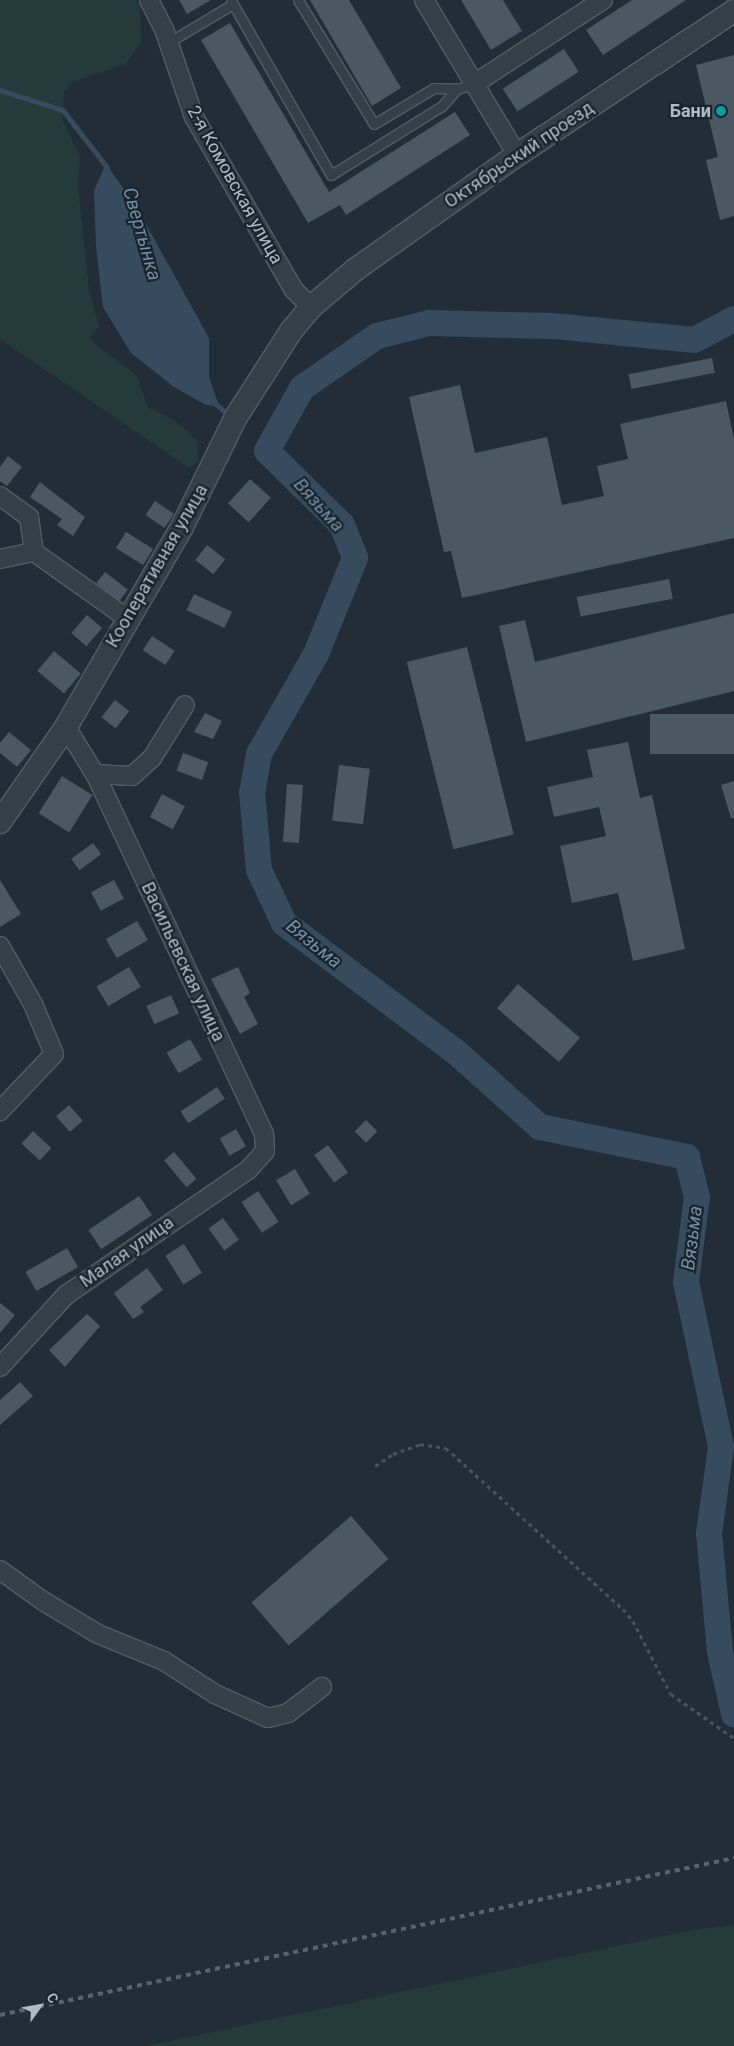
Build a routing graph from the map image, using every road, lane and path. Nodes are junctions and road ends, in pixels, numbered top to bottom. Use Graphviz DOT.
graph roads {
  1 [pos="149,0"];
  2 [pos="298,0"];
  3 [pos="424,0"];
  4 [pos="603,0"];
  5 [pos="232,2"];
  6 [pos="734,11"];
  7 [pos="169,42"];
  8 [pos="466,87"];
  9 [pos="517,155"];
  10 [pos="310,308"];
  11 [pos="0,496"];
  12 [pos="34,552"];
  13 [pos="0,559"];
  14 [pos="127,618"];
  15 [pos="185,705"];
  16 [pos="66,727"];
  17 [pos="95,774"];
  18 [pos="0,822"];
  19 [pos="0,946"];
  20 [pos="0,1112"];
  21 [pos="265,1151"];
  22 [pos="0,1367"];
  23 [pos="375,1466"];
  24 [pos="0,1570"];
  25 [pos="322,1687"];
  26 [pos="734,1738"];
  1 -- 7 [label="street, 2-я Комовская улица"];
  2 -- 8 [label="lane"];
  3 -- 8 [label="street"];
  4 -- 8 [label="street"];
  5 -- 7 [label="lane"];
  5 -- 8 [label="lane"];
  6 -- 9 [label="street, Октябрьский проезд"];
  7 -- 10 [label="street, 2-я Комовская улица"];
  8 -- 9 [label="street"];
  9 -- 10 [label="street, Октябрьский проезд"];
  10 -- 14 [label="street, Кооперативная улица"];
  11 -- 12 [label="street"];
  12 -- 13 [label="street"];
  12 -- 14 [label="street"];
  14 -- 16 [label="street, Кооперативная улица"];
  15 -- 17 [label="street"];
  16 -- 17 [label="street, Васильевская улица"];
  16 -- 18 [label="street, Кооперативная улица"];
  17 -- 21 [label="street, Васильевская улица"];
  19 -- 20 [label="street"];
  21 -- 22 [label="street, Малая улица"];
  23 -- 26 [label="path"];
  24 -- 25 [label="street"];
}
